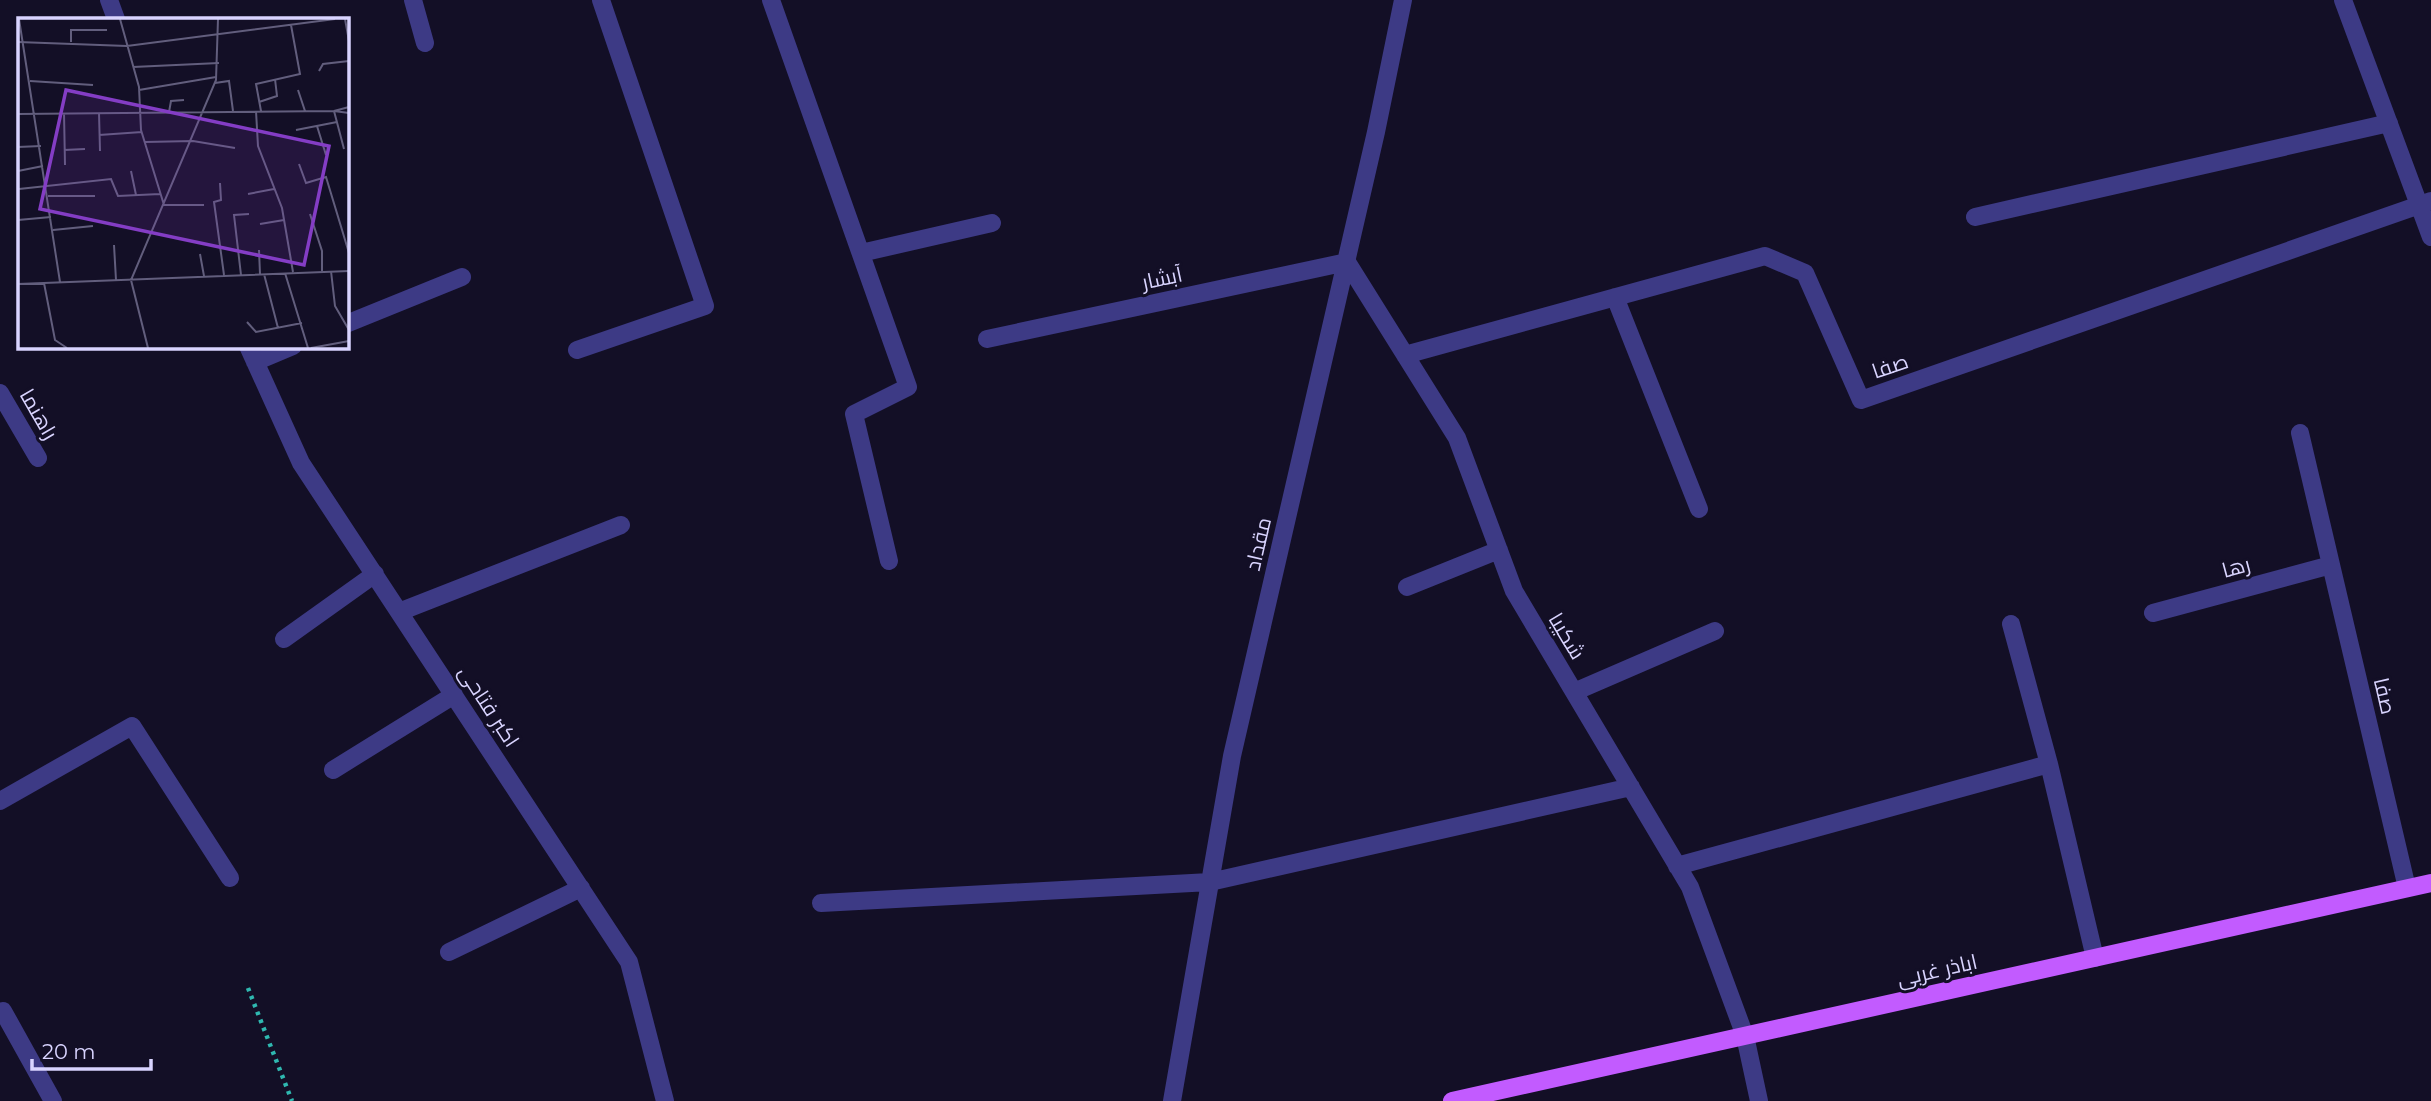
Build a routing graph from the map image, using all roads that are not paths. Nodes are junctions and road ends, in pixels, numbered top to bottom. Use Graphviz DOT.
graph roads {
  1 [pos="109,0"];
  2 [pos="413,0"];
  3 [pos="601,0"];
  4 [pos="771,0"];
  5 [pos="1403,0"];
  6 [pos="2343,0"];
  7 [pos="116,18"];
  8 [pos="425,43"];
  9 [pos="2389,123"];
  10 [pos="2425,203"];
  11 [pos="1975,217"];
  12 [pos="992,223"];
  13 [pos="2431,237"];
  14 [pos="861,253"];
  15 [pos="1347,262"];
  16 [pos="462,277"];
  17 [pos="1615,297"];
  18 [pos="348,323"];
  19 [pos="987,339"];
  20 [pos="282,348"];
  21 [pos="577,350"];
  22 [pos="251,354"];
  23 [pos="1405,355"];
  24 [pos="0,393"];
  25 [pos="2300,433"];
  26 [pos="38,458"];
  27 [pos="1699,509"];
  28 [pos="621,525"];
  29 [pos="1499,550"];
  30 [pos="889,561"];
  31 [pos="2331,565"];
  32 [pos="375,574"];
  33 [pos="1407,587"];
  34 [pos="399,612"];
  35 [pos="2153,613"];
  36 [pos="2011,624"];
  37 [pos="1715,631"];
  38 [pos="284,639"];
  39 [pos="1574,692"];
  40 [pos="454,695"];
  41 [pos="2049,764"];
  42 [pos="333,770"];
  43 [pos="1631,788"];
  44 [pos="0,801"];
  45 [pos="1677,866"];
  46 [pos="230,878"];
  47 [pos="1210,882"];
  48 [pos="2431,883"];
  49 [pos="581,888"];
  50 [pos="2407,888"];
  51 [pos="821,903"];
  52 [pos="449,952"];
  53 [pos="2095,958"];
  54 [pos="3,1011"];
  55 [pos="1745,1036"];
  56 [pos="1480,1098"];
  57 [pos="53,1101"];
  58 [pos="665,1101"];
  59 [pos="1172,1101"];
  60 [pos="1452,1101"];
  61 [pos="1759,1101"];
  1 -- 7 [label="street"];
  2 -- 8 [label="street"];
  3 -- 21 [label="street"];
  4 -- 14 [label="street"];
  5 -- 15 [label="street, مقداد"];
  6 -- 9 [label="street"];
  9 -- 10 [label="street"];
  9 -- 11 [label="street"];
  10 -- 13 [label="street"];
  10 -- 17 [label="street, صفا"];
  12 -- 14 [label="street"];
  14 -- 30 [label="street"];
  15 -- 19 [label="street, آبشار"];
  15 -- 23 [label="street, شکیبا"];
  15 -- 47 [label="street, مقداد"];
  16 -- 18 [label="street"];
  17 -- 23 [label="street, صفا"];
  17 -- 27 [label="street"];
  20 -- 22 [label="street"];
  22 -- 32 [label="street, اکبر فتاحی"];
  23 -- 29 [label="street, شکیبا"];
  24 -- 26 [label="street, راهنما"];
  25 -- 31 [label="street, صفا"];
  28 -- 34 [label="street"];
  29 -- 33 [label="street"];
  29 -- 39 [label="street, شکیبا"];
  31 -- 35 [label="street, رها"];
  31 -- 50 [label="street, صفا"];
  32 -- 34 [label="street, اکبر فتاحی"];
  32 -- 38 [label="street"];
  34 -- 40 [label="street, اکبر فتاحی"];
  36 -- 41 [label="street"];
  37 -- 39 [label="street"];
  39 -- 43 [label="street, شکیبا"];
  40 -- 42 [label="street"];
  40 -- 49 [label="street, اکبر فتاحی"];
  41 -- 45 [label="street"];
  41 -- 53 [label="street"];
  43 -- 45 [label="street, شکیبا"];
  43 -- 47 [label="street"];
  44 -- 46 [label="street"];
  45 -- 55 [label="street, شکیبا"];
  47 -- 51 [label="street"];
  47 -- 59 [label="street, مقداد"];
  48 -- 50 [label="main road, اباذر غربی"];
  49 -- 52 [label="street"];
  49 -- 58 [label="street, اکبر فتاحی"];
  50 -- 53 [label="main road, اباذر غربی"];
  53 -- 55 [label="main road, اباذر غربی"];
  54 -- 57 [label="street"];
  55 -- 56 [label="main road, اباذر غربی"];
  55 -- 61 [label="street, شکیبا"];
  56 -- 60 [label="main road, اباذر غربی"];
}
